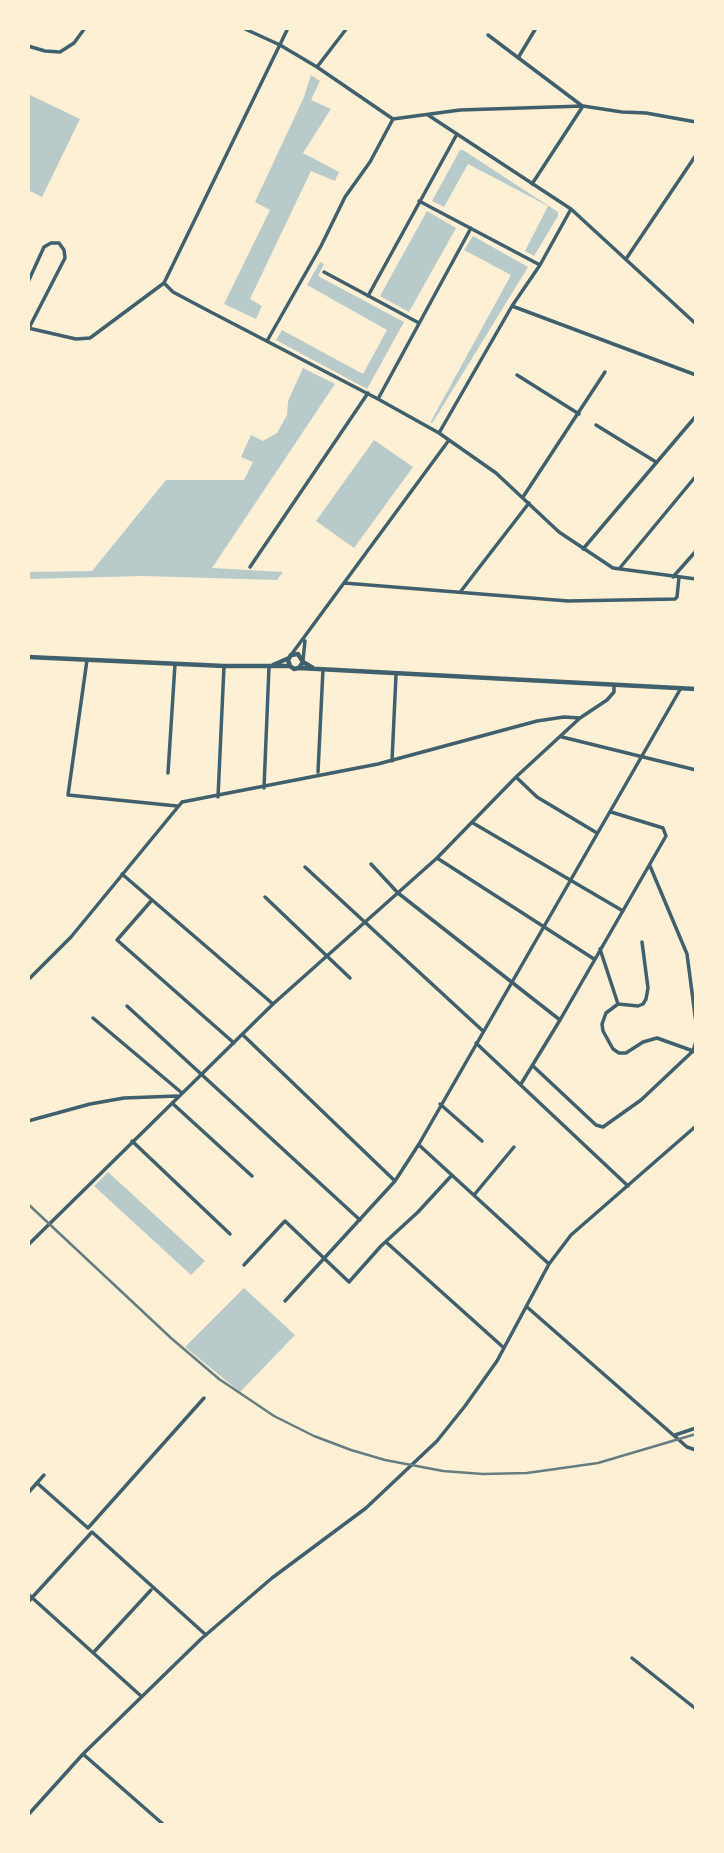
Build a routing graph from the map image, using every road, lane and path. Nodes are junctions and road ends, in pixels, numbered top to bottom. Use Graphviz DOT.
graph roads {
  1 [pos="85,28"];
  2 [pos="243,28"];
  3 [pos="288,28"];
  4 [pos="347,28"];
  5 [pos="536,28"];
  6 [pos="488,35"];
  7 [pos="280,45"];
  8 [pos="28,46"];
  9 [pos="518,58"];
  10 [pos="317,67"];
  11 [pos="583,106"];
  12 [pos="428,115"];
  13 [pos="393,119"];
  14 [pos="696,122"];
  15 [pos="457,135"];
  16 [pos="696,155"];
  17 [pos="532,184"];
  18 [pos="419,201"];
  19 [pos="571,209"];
  20 [pos="471,228"];
  21 [pos="625,259"];
  22 [pos="540,265"];
  23 [pos="324,272"];
  24 [pos="28,282"];
  25 [pos="164,283"];
  26 [pos="368,296"];
  27 [pos="513,306"];
  28 [pos="419,323"];
  29 [pos="696,324"];
  30 [pos="29,328"];
  31 [pos="267,341"];
  32 [pos="605,372"];
  33 [pos="696,374"];
  34 [pos="517,375"];
  35 [pos="368,393"];
  36 [pos="378,398"];
  37 [pos="579,414"];
  38 [pos="696,416"];
  39 [pos="596,425"];
  40 [pos="439,433"];
  41 [pos="449,440"];
  42 [pos="656,462"];
  43 [pos="696,476"];
  44 [pos="523,497"];
  45 [pos="529,503"];
  46 [pos="583,549"];
  47 [pos="696,551"];
  48 [pos="250,567"];
  49 [pos="619,569"];
  50 [pos="673,577"];
  51 [pos="680,577"];
  52 [pos="696,579"];
  53 [pos="344,583"];
  54 [pos="461,591"];
  55 [pos="305,639"];
  56 [pos="290,656"];
  57 [pos="28,657"];
  58 [pos="87,660"];
  59 [pos="303,661"];
  60 [pos="176,664"];
  61 [pos="224,666"];
  62 [pos="290,666"];
  63 [pos="269,667"];
  64 [pos="299,668"];
  65 [pos="313,668"];
  66 [pos="323,669"];
  67 [pos="396,675"];
  68 [pos="614,685"];
  69 [pos="681,688"];
  70 [pos="696,689"];
  71 [pos="580,718"];
  72 [pos="561,737"];
  73 [pos="641,758"];
  74 [pos="392,761"];
  75 [pos="696,770"];
  76 [pos="318,772"];
  77 [pos="168,773"];
  78 [pos="516,777"];
  79 [pos="264,788"];
  80 [pos="218,797"];
  81 [pos="177,806"];
  82 [pos="611,812"];
  83 [pos="473,823"];
  84 [pos="598,833"];
  85 [pos="437,858"];
  86 [pos="371,864"];
  87 [pos="650,864"];
  88 [pos="305,867"];
  89 [pos="122,874"];
  90 [pos="571,881"];
  91 [pos="398,892"];
  92 [pos="265,897"];
  93 [pos="152,900"];
  94 [pos="623,911"];
  95 [pos="364,922"];
  96 [pos="544,927"];
  97 [pos="642,942"];
  98 [pos="600,949"];
  99 [pos="327,956"];
  100 [pos="594,959"];
  101 [pos="30,978"];
  102 [pos="350,978"];
  103 [pos="512,981"];
  104 [pos="273,1004"];
  105 [pos="618,1004"];
  106 [pos="127,1006"];
  107 [pos="93,1018"];
  108 [pos="561,1020"];
  109 [pos="696,1023"];
  110 [pos="483,1031"];
  111 [pos="243,1035"];
  112 [pos="696,1041"];
  113 [pos="234,1043"];
  114 [pos="477,1043"];
  115 [pos="695,1052"];
  116 [pos="533,1066"];
  117 [pos="202,1074"];
  118 [pos="520,1084"];
  119 [pos="180,1095"];
  120 [pos="172,1102"];
  121 [pos="440,1104"];
  122 [pos="28,1121"];
  123 [pos="696,1126"];
  124 [pos="482,1140"];
  125 [pos="132,1141"];
  126 [pos="419,1144"];
  127 [pos="514,1147"];
  128 [pos="452,1175"];
  129 [pos="252,1176"];
  130 [pos="395,1181"];
  131 [pos="628,1186"];
  132 [pos="474,1195"];
  133 [pos="360,1220"];
  134 [pos="230,1234"];
  135 [pos="386,1242"];
  136 [pos="28,1245"];
  137 [pos="324,1258"];
  138 [pos="549,1264"];
  139 [pos="244,1265"];
  140 [pos="285,1301"];
  141 [pos="527,1307"];
  142 [pos="505,1349"];
  143 [pos="204,1398"];
  144 [pos="696,1428"];
  145 [pos="674,1436"];
  146 [pos="696,1450"];
  147 [pos="44,1475"];
  148 [pos="37,1483"];
  149 [pos="28,1493"];
  150 [pos="90,1530"];
  151 [pos="151,1590"];
  152 [pos="30,1596"];
  153 [pos="28,1602"];
  154 [pos="206,1635"];
  155 [pos="93,1653"];
  156 [pos="632,1658"];
  157 [pos="141,1697"];
  158 [pos="696,1709"];
  159 [pos="83,1754"];
  160 [pos="28,1815"];
  161 [pos="164,1825"];
  1 -- 8 [label="street"];
  2 -- 7 [label="street"];
  3 -- 7 [label="street"];
  4 -- 10 [label="street"];
  5 -- 9 [label="street"];
  6 -- 9 [label="street"];
  7 -- 10 [label="street"];
  7 -- 25 [label="street"];
  9 -- 11 [label="street"];
  10 -- 13 [label="street"];
  11 -- 12 [label="street"];
  11 -- 14 [label="street"];
  11 -- 17 [label="street"];
  12 -- 13 [label="street"];
  12 -- 15 [label="street"];
  13 -- 31 [label="street"];
  15 -- 17 [label="street"];
  15 -- 18 [label="street"];
  16 -- 21 [label="street"];
  17 -- 19 [label="street"];
  18 -- 20 [label="street"];
  18 -- 26 [label="street"];
  19 -- 21 [label="street"];
  19 -- 22 [label="street"];
  20 -- 22 [label="street"];
  20 -- 28 [label="street"];
  21 -- 29 [label="street"];
  22 -- 27 [label="street"];
  23 -- 26 [label="street"];
  24 -- 30 [label="street"];
  25 -- 30 [label="street"];
  25 -- 31 [label="street"];
  26 -- 28 [label="street"];
  27 -- 33 [label="street"];
  27 -- 40 [label="street"];
  28 -- 36 [label="street"];
  31 -- 35 [label="street"];
  32 -- 37 [label="street"];
  34 -- 37 [label="street"];
  35 -- 36 [label="street"];
  35 -- 48 [label="street"];
  36 -- 40 [label="street"];
  37 -- 44 [label="street"];
  38 -- 42 [label="street"];
  39 -- 42 [label="street"];
  40 -- 41 [label="street"];
  41 -- 44 [label="street"];
  41 -- 53 [label="street"];
  42 -- 46 [label="street"];
  43 -- 49 [label="street"];
  44 -- 45 [label="street"];
  45 -- 46 [label="street"];
  45 -- 54 [label="street"];
  46 -- 49 [label="street"];
  47 -- 50 [label="street"];
  49 -- 50 [label="street"];
  50 -- 51 [label="street"];
  51 -- 52 [label="street"];
  51 -- 54 [label="street"];
  53 -- 54 [label="street"];
  53 -- 55 [label="street"];
  55 -- 56 [label="street"];
  55 -- 59 [label="street"];
  56 -- 59 [label="street"];
  56 -- 62 [label="street"];
  56 -- 63 [label="street"];
  57 -- 58 [label="street"];
  58 -- 60 [label="street"];
  58 -- 81 [label="street"];
  59 -- 64 [label="street"];
  59 -- 65 [label="street"];
  60 -- 61 [label="street"];
  60 -- 77 [label="street"];
  61 -- 63 [label="street"];
  61 -- 80 [label="street"];
  62 -- 63 [label="street"];
  62 -- 64 [label="street"];
  63 -- 79 [label="street"];
  64 -- 65 [label="street"];
  65 -- 66 [label="street"];
  66 -- 67 [label="street"];
  66 -- 76 [label="street"];
  67 -- 68 [label="street"];
  67 -- 74 [label="street"];
  68 -- 69 [label="street"];
  68 -- 71 [label="street"];
  69 -- 70 [label="street"];
  69 -- 73 [label="street"];
  71 -- 72 [label="street"];
  71 -- 74 [label="street"];
  72 -- 73 [label="street"];
  72 -- 78 [label="street"];
  73 -- 75 [label="street"];
  73 -- 82 [label="street"];
  74 -- 79 [label="street"];
  78 -- 83 [label="street"];
  78 -- 84 [label="street"];
  79 -- 80 [label="street"];
  80 -- 81 [label="street"];
  81 -- 89 [label="street"];
  82 -- 84 [label="street"];
  82 -- 87 [label="street"];
  83 -- 85 [label="street"];
  83 -- 90 [label="street"];
  84 -- 90 [label="street"];
  85 -- 91 [label="street"];
  85 -- 96 [label="street"];
  86 -- 91 [label="street"];
  87 -- 94 [label="street"];
  87 -- 109 [label="street"];
  88 -- 95 [label="street"];
  89 -- 93 [label="street"];
  89 -- 101 [label="street"];
  90 -- 94 [label="street"];
  90 -- 96 [label="street"];
  91 -- 95 [label="street"];
  91 -- 103 [label="street"];
  92 -- 99 [label="street"];
  93 -- 104 [label="street"];
  93 -- 113 [label="street"];
  94 -- 98 [label="street"];
  95 -- 99 [label="street"];
  95 -- 110 [label="street"];
  96 -- 100 [label="street"];
  96 -- 103 [label="street"];
  97 -- 105 [label="street"];
  98 -- 100 [label="street"];
  98 -- 105 [label="street"];
  99 -- 102 [label="street"];
  99 -- 104 [label="street"];
  100 -- 108 [label="street"];
  103 -- 108 [label="street"];
  103 -- 110 [label="street"];
  104 -- 111 [label="street"];
  105 -- 115 [label="street"];
  106 -- 117 [label="street"];
  107 -- 119 [label="street"];
  108 -- 116 [label="street"];
  110 -- 114 [label="street"];
  111 -- 113 [label="street"];
  111 -- 130 [label="street"];
  112 -- 115 [label="street"];
  113 -- 117 [label="street"];
  114 -- 118 [label="street"];
  114 -- 121 [label="street"];
  115 -- 116 [label="street"];
  116 -- 118 [label="street"];
  117 -- 119 [label="street"];
  117 -- 133 [label="street"];
  118 -- 131 [label="street"];
  119 -- 120 [label="street"];
  119 -- 122 [label="street"];
  120 -- 125 [label="street"];
  120 -- 129 [label="street"];
  121 -- 124 [label="street"];
  121 -- 126 [label="street"];
  123 -- 131 [label="street"];
  125 -- 134 [label="street"];
  125 -- 136 [label="street"];
  126 -- 128 [label="street"];
  126 -- 130 [label="street"];
  127 -- 132 [label="street"];
  128 -- 132 [label="street"];
  128 -- 135 [label="street"];
  130 -- 133 [label="street"];
  131 -- 138 [label="street"];
  132 -- 138 [label="street"];
  133 -- 137 [label="street"];
  135 -- 137 [label="street"];
  135 -- 142 [label="street"];
  137 -- 139 [label="street"];
  137 -- 140 [label="street"];
  138 -- 141 [label="street"];
  141 -- 142 [label="street"];
  141 -- 145 [label="street"];
  142 -- 154 [label="street"];
  143 -- 150 [label="street"];
  144 -- 145 [label="street"];
  145 -- 146 [label="street"];
  147 -- 148 [label="street"];
  148 -- 149 [label="street"];
  148 -- 150 [label="street"];
  150 -- 152 [label="street"];
  150 -- 154 [label="street"];
  151 -- 155 [label="street"];
  152 -- 153 [label="street"];
  152 -- 155 [label="street"];
  154 -- 157 [label="street"];
  155 -- 157 [label="street"];
  156 -- 158 [label="street"];
  157 -- 159 [label="street"];
  159 -- 160 [label="street"];
  159 -- 161 [label="street"];
}
